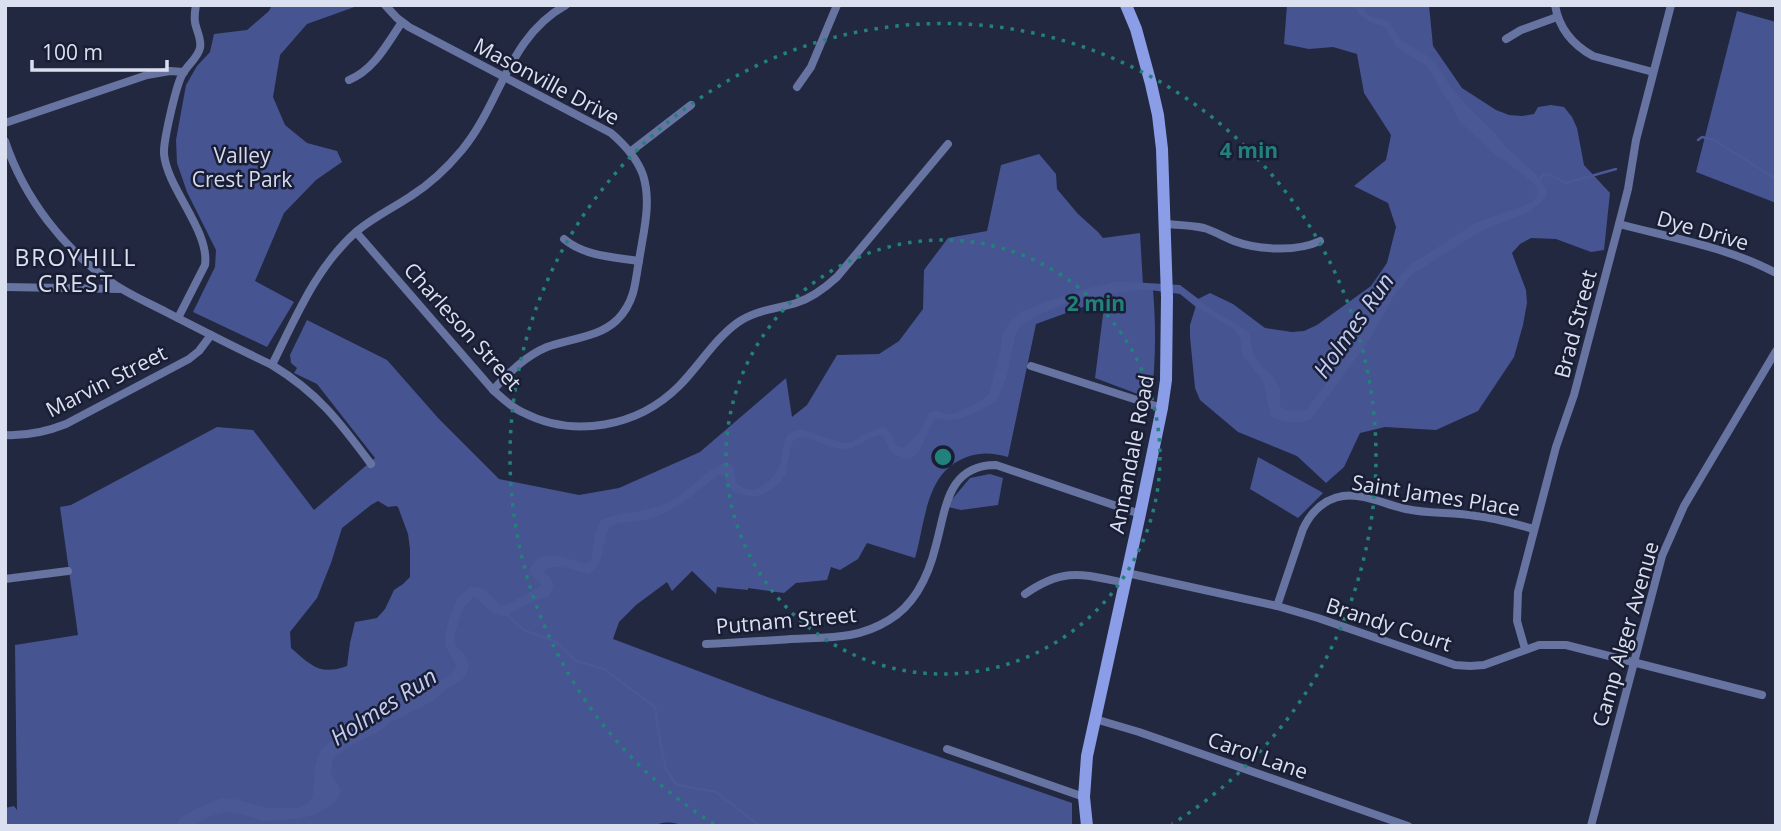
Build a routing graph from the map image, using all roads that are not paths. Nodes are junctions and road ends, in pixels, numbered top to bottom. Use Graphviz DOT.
graph roads {
  1 [pos="195,5"];
  2 [pos="385,5"];
  3 [pos="566,5"];
  4 [pos="837,5"];
  5 [pos="1126,5"];
  6 [pos="1555,5"];
  7 [pos="1671,5"];
  8 [pos="1558,17"];
  9 [pos="402,22"];
  10 [pos="1506,39"];
  11 [pos="184,72"];
  12 [pos="1653,72"];
  13 [pos="505,77"];
  14 [pos="349,80"];
  15 [pos="797,87"];
  16 [pos="691,106"];
  17 [pos="5,123"];
  18 [pos="5,141"];
  19 [pos="948,145"];
  20 [pos="630,152"];
  21 [pos="1166,224"];
  22 [pos="1619,224"];
  23 [pos="356,233"];
  24 [pos="564,239"];
  25 [pos="1320,241"];
  26 [pos="639,261"];
  27 [pos="1776,274"];
  28 [pos="5,287"];
  29 [pos="121,289"];
  30 [pos="178,318"];
  31 [pos="211,335"];
  32 [pos="1776,351"];
  33 [pos="272,365"];
  34 [pos="1031,366"];
  35 [pos="493,390"];
  36 [pos="1162,408"];
  37 [pos="5,435"];
  38 [pos="371,464"];
  39 [pos="1140,514"];
  40 [pos="1534,529"];
  41 [pos="68,571"];
  42 [pos="1126,578"];
  43 [pos="5,579"];
  44 [pos="1024,594"];
  45 [pos="1277,606"];
  46 [pos="706,644"];
  47 [pos="1525,649"];
  48 [pos="1633,662"];
  49 [pos="1762,695"];
  50 [pos="1095,719"];
  51 [pos="947,749"];
  52 [pos="1084,797"];
  53 [pos="1087,826"];
  54 [pos="1408,826"];
  55 [pos="1591,826"];
  1 -- 11 [label="street"];
  2 -- 9 [label="street, Masonville Drive"];
  3 -- 13 [label="street"];
  4 -- 15 [label="street"];
  5 -- 21 [label="main road, Annandale Road"];
  6 -- 8 [label="street"];
  7 -- 12 [label="street, Brad Street"];
  8 -- 10 [label="street"];
  8 -- 12 [label="street"];
  9 -- 13 [label="street, Masonville Drive"];
  9 -- 14 [label="street"];
  11 -- 17 [label="street"];
  11 -- 30 [label="street"];
  12 -- 22 [label="street, Brad Street"];
  13 -- 20 [label="street, Masonville Drive"];
  13 -- 23 [label="street"];
  16 -- 20 [label="street"];
  18 -- 29 [label="street"];
  19 -- 35 [label="street, Charleson Street"];
  20 -- 26 [label="street, Masonville Drive"];
  21 -- 25 [label="street"];
  21 -- 36 [label="main road, Annandale Road"];
  22 -- 27 [label="street, Dye Drive"];
  22 -- 40 [label="street, Brad Street"];
  23 -- 33 [label="street"];
  23 -- 35 [label="street, Charleson Street"];
  24 -- 26 [label="street"];
  26 -- 35 [label="street, Masonville Drive"];
  28 -- 29 [label="street"];
  29 -- 30 [label="street"];
  30 -- 31 [label="street"];
  31 -- 33 [label="street"];
  31 -- 37 [label="street, Marvin Street"];
  32 -- 48 [label="street, Camp Alger Avenue"];
  33 -- 38 [label="street"];
  34 -- 36 [label="street"];
  36 -- 39 [label="main road, Annandale Road"];
  39 -- 42 [label="main road, Annandale Road"];
  39 -- 46 [label="street, Putnam Street"];
  40 -- 45 [label="street, Saint James Place"];
  40 -- 47 [label="street, Brad Street"];
  41 -- 43 [label="street"];
  42 -- 44 [label="street, Brandy Court"];
  42 -- 45 [label="street, Brandy Court"];
  42 -- 50 [label="main road, Annandale Road"];
  45 -- 47 [label="street, Brandy Court"];
  47 -- 48 [label="street, Brandy Court"];
  48 -- 49 [label="street, Brandy Court"];
  48 -- 55 [label="street, Camp Alger Avenue"];
  50 -- 52 [label="main road, Annandale Road"];
  50 -- 54 [label="street, Carol Lane"];
  51 -- 52 [label="street"];
  52 -- 53 [label="main road, Annandale Road"];
}
